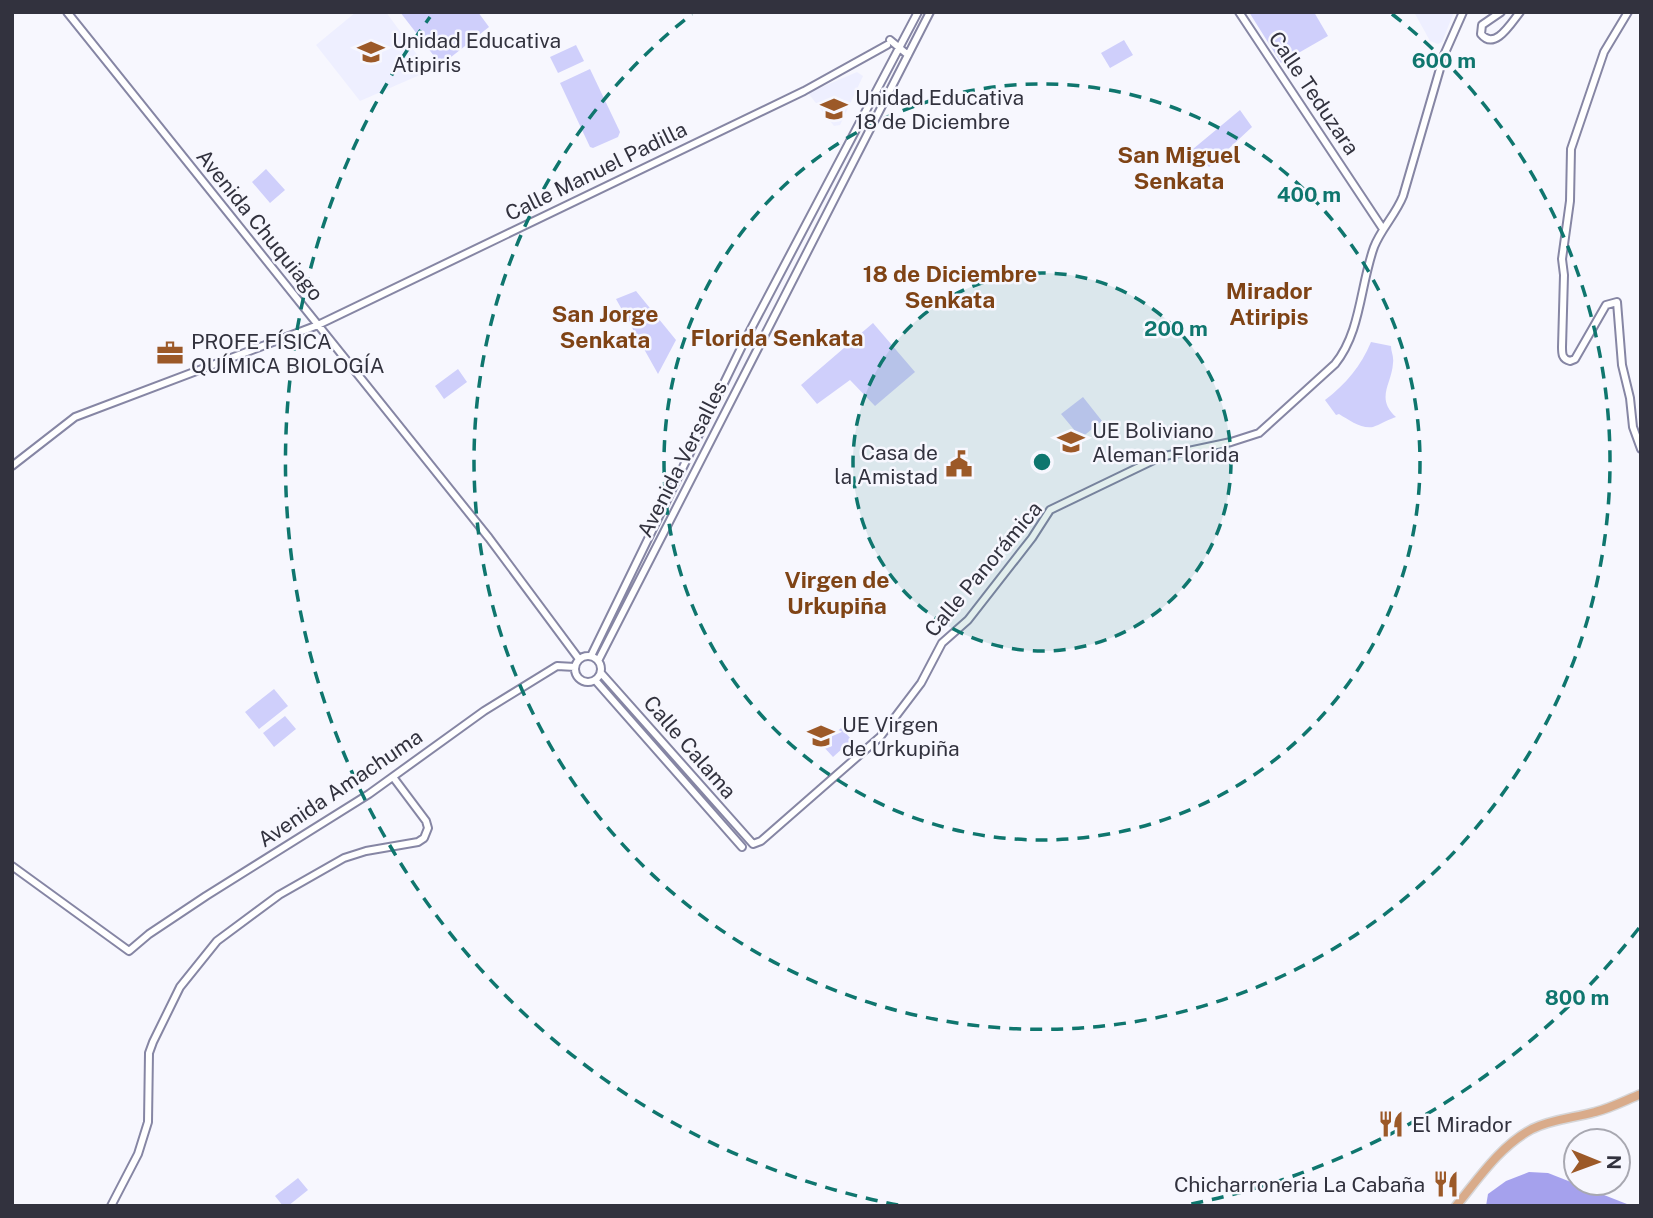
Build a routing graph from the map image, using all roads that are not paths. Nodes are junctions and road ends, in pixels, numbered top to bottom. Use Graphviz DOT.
graph roads {
  1 [pos="67,12"];
  2 [pos="918,12"];
  3 [pos="930,12"];
  4 [pos="1239,12"];
  5 [pos="1463,12"];
  6 [pos="1501,12"];
  7 [pos="1520,12"];
  8 [pos="1628,12"];
  9 [pos="900,48"];
  10 [pos="908,55"];
  11 [pos="1383,229"];
  12 [pos="318,325"];
  13 [pos="1641,449"];
  14 [pos="12,466"];
  15 [pos="591,656"];
  16 [pos="579,659"];
  17 [pos="598,661"];
  18 [pos="575,667"];
  19 [pos="601,673"];
  20 [pos="596,680"];
  21 [pos="393,777"];
  22 [pos="753,844"];
  23 [pos="742,847"];
  24 [pos="12,866"];
  25 [pos="1641,1094"];
  26 [pos="111,1206"];
  27 [pos="1456,1206"];
  1 -- 12 [label="street, Avenida Chuquiago"];
  2 -- 9 [label="street, Avenida Versalles"];
  3 -- 10 [label="street, Avenida Versalles"];
  4 -- 11 [label="street, Calle Teduzara"];
  5 -- 11 [label="street, Calle Panorámica"];
  6 -- 7 [label="street"];
  8 -- 13 [label="street"];
  9 -- 10 [label="street"];
  9 -- 12 [label="street, Calle Manuel Padilla"];
  9 -- 15 [label="street, Avenida Versalles"];
  10 -- 17 [label="street, Avenida Versalles"];
  11 -- 22 [label="street, Calle Panorámica"];
  12 -- 14 [label="street, Calle Manuel Padilla"];
  12 -- 16 [label="street, Avenida Chuquiago"];
  15 -- 16 [label="street"];
  15 -- 17 [label="street"];
  16 -- 18 [label="street"];
  17 -- 19 [label="street"];
  18 -- 20 [label="street"];
  18 -- 21 [label="street, Avenida Amachuma"];
  19 -- 20 [label="street"];
  19 -- 22 [label="street, Calle Calama"];
  20 -- 23 [label="street"];
  21 -- 24 [label="street, Avenida Amachuma"];
  21 -- 26 [label="street"];
  25 -- 27 [label="main road"];
}
